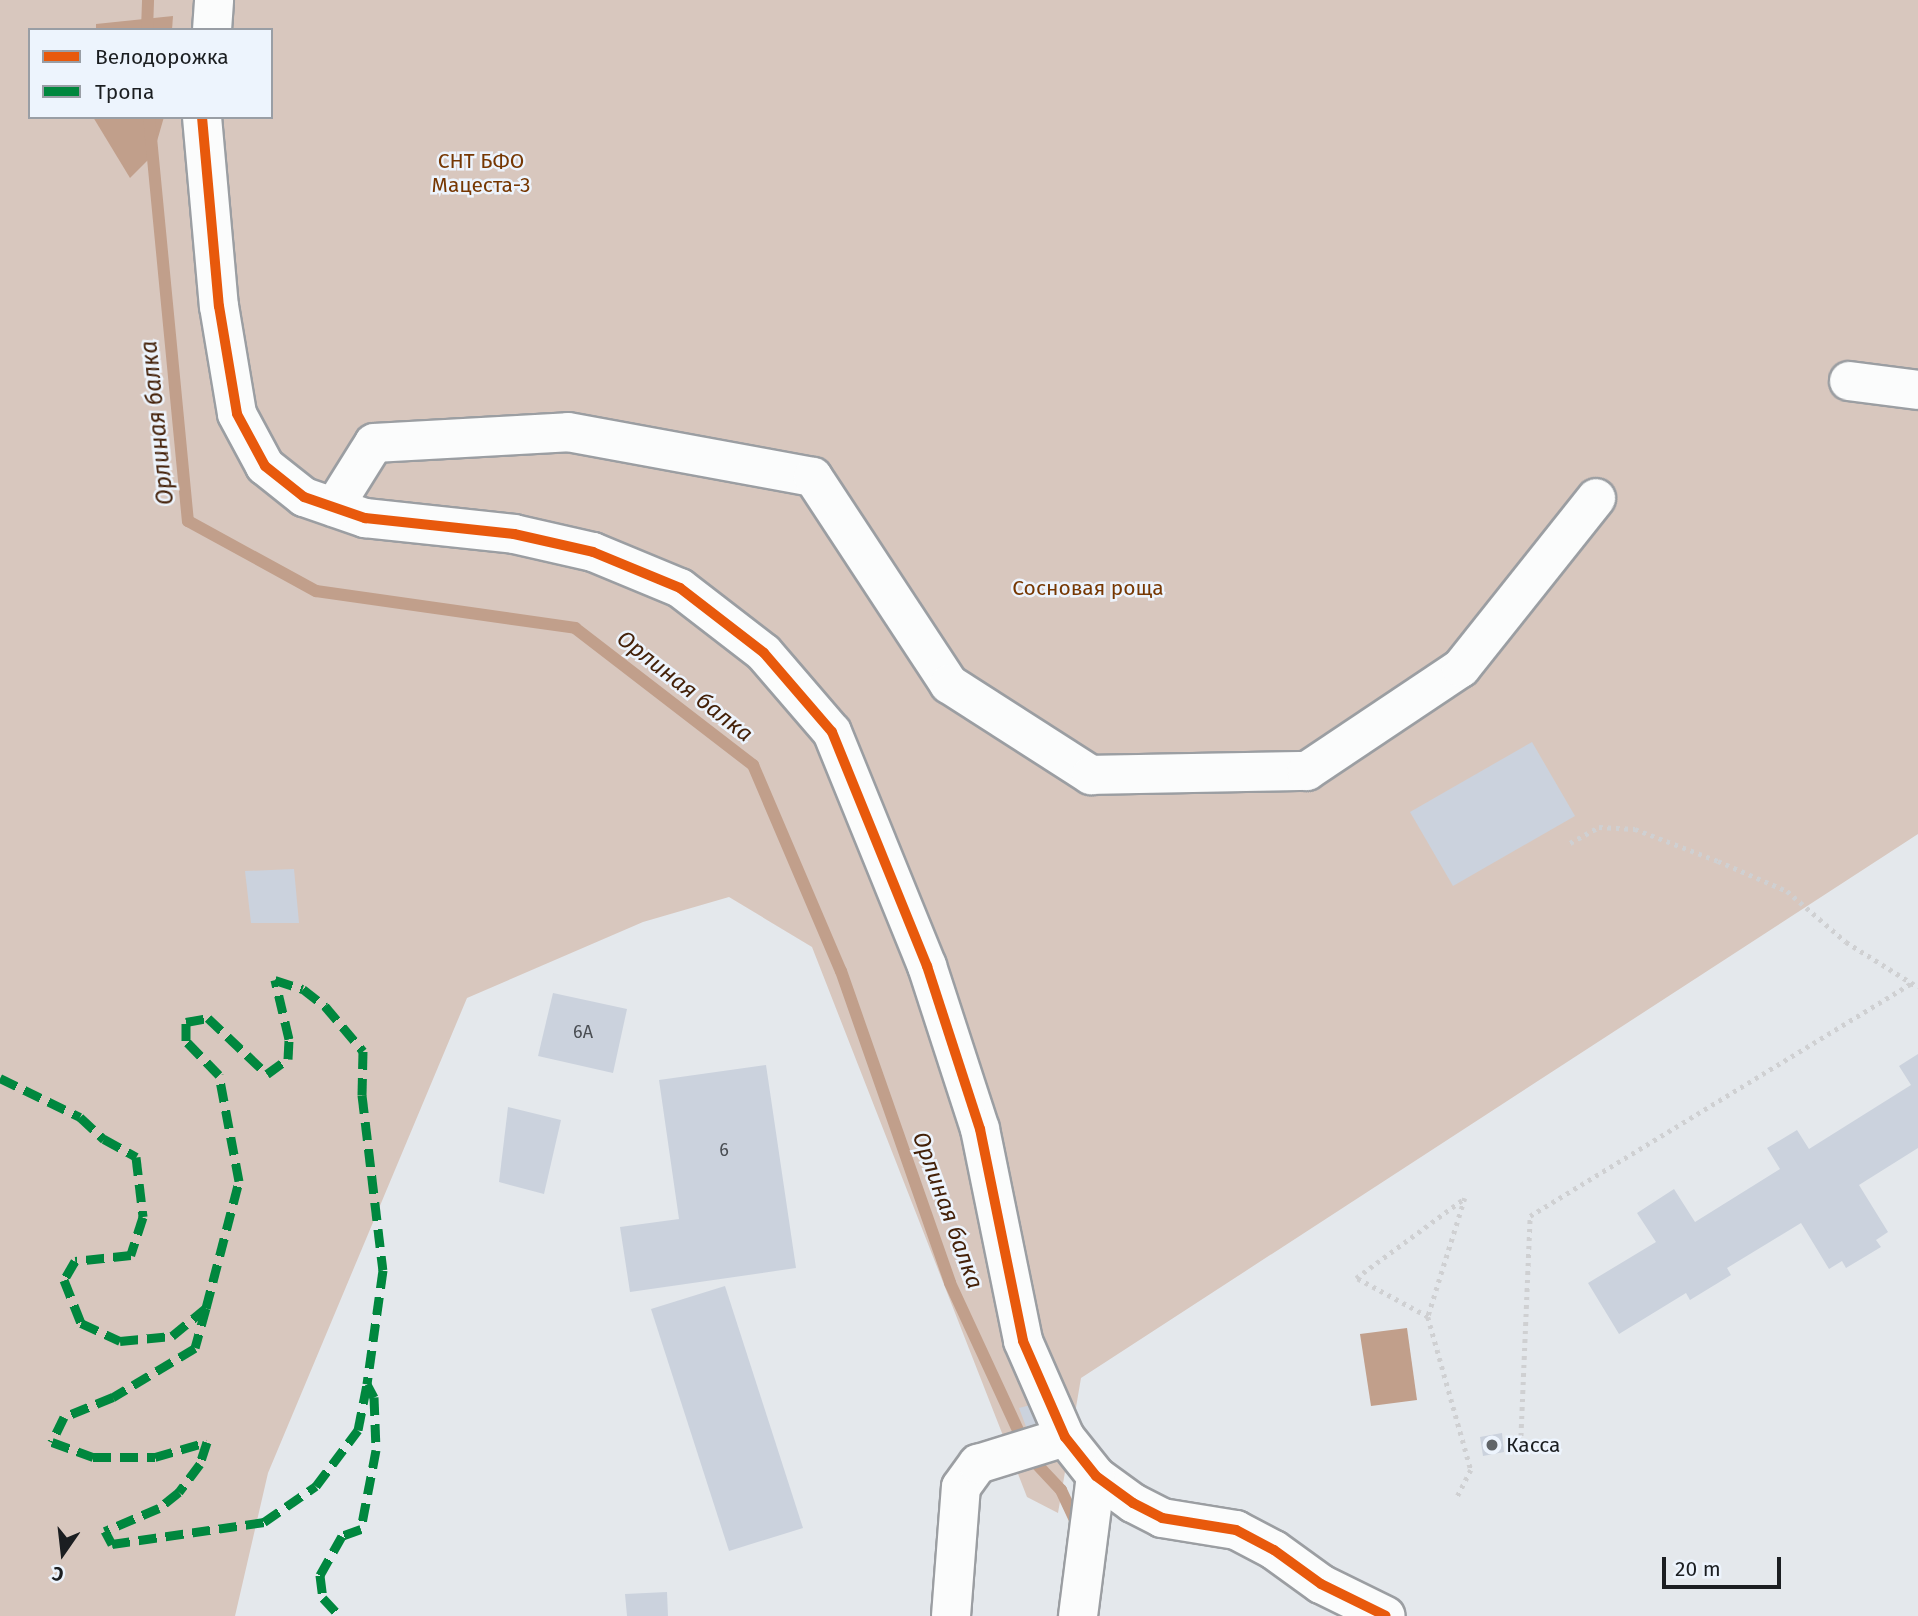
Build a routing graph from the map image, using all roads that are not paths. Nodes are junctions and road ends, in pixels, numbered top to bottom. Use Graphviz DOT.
graph roads {
  1 [pos="214,0"];
  2 [pos="212,28"];
  3 [pos="202,119"];
  4 [pos="1849,380"];
  5 [pos="1918,390"];
  6 [pos="1596,498"];
  7 [pos="334,508"];
  8 [pos="1065,1437"];
  9 [pos="1097,1476"];
  10 [pos="951,1616"];
  11 [pos="1078,1616"];
  12 [pos="1386,1616"];
  1 -- 2 [label="street"];
  3 -- 7 [label="street"];
  4 -- 5 [label="street"];
  6 -- 7 [label="street"];
  7 -- 8 [label="street"];
  8 -- 9 [label="street"];
  8 -- 10 [label="street"];
  9 -- 11 [label="street"];
  9 -- 12 [label="street"];
}
